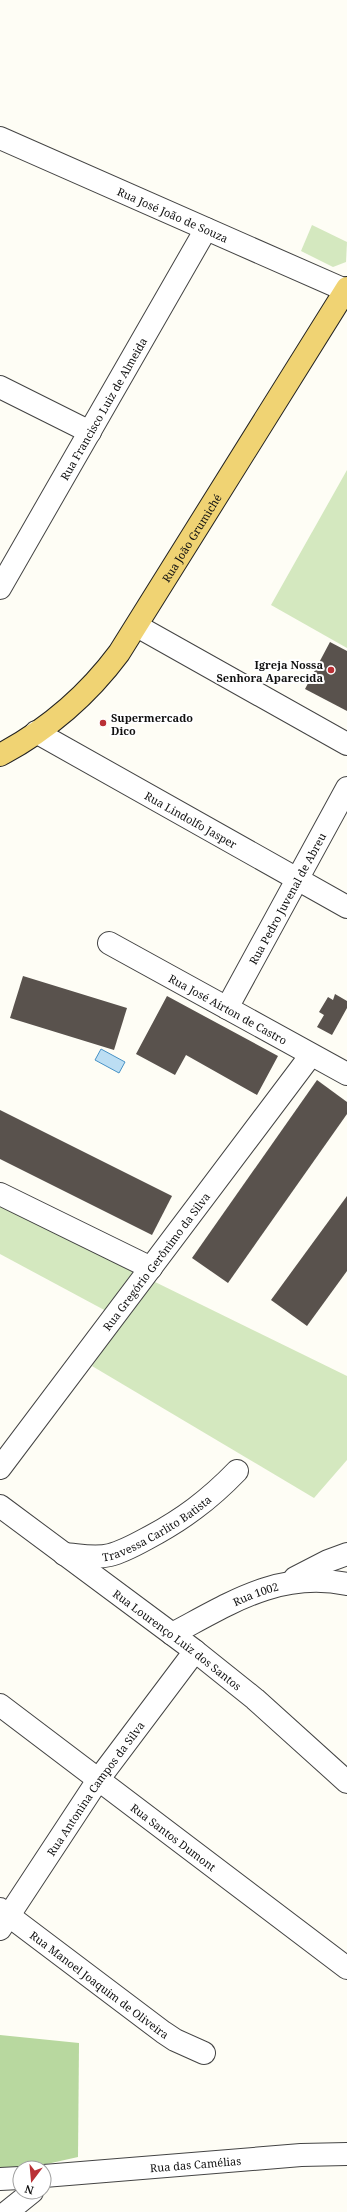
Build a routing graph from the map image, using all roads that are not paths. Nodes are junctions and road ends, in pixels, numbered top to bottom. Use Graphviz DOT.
graph roads {
  1 [pos="0,138"];
  2 [pos="206,229"];
  3 [pos="346,289"];
  4 [pos="0,387"];
  5 [pos="90,432"];
  6 [pos="0,588"];
  7 [pos="137,626"];
  8 [pos="36,732"];
  9 [pos="347,744"];
  10 [pos="0,755"];
  11 [pos="347,788"];
  12 [pos="298,879"];
  13 [pos="347,907"];
  14 [pos="109,943"];
  15 [pos="227,1008"];
  16 [pos="311,1054"];
  17 [pos="347,1074"];
  18 [pos="0,1194"];
  19 [pos="151,1268"];
  20 [pos="0,1468"];
  21 [pos="237,1471"];
  22 [pos="0,1506"];
  23 [pos="64,1554"];
  24 [pos="347,1554"];
  25 [pos="289,1582"];
  26 [pos="347,1584"];
  27 [pos="172,1634"];
  28 [pos="195,1651"];
  29 [pos="0,1705"];
  30 [pos="98,1780"];
  31 [pos="347,1782"];
  32 [pos="3,1918"];
  33 [pos="347,1968"];
  34 [pos="204,2053"];
  35 [pos="347,2154"];
  36 [pos="12,2178"];
  37 [pos="0,2179"];
  38 [pos="52,2179"];
  39 [pos="22,2200"];
  40 [pos="7,2212"];
  1 -- 2 [label="street, Rua José João de Souza"];
  2 -- 3 [label="street, Rua José João de Souza"];
  2 -- 5 [label="street, Rua Francisco Luiz de Almeida"];
  3 -- 7 [label="main road, Rua João Grumiché"];
  4 -- 5 [label="street"];
  5 -- 6 [label="street, Rua Francisco Luiz de Almeida"];
  7 -- 8 [label="main road, Rua João Grumiché"];
  7 -- 9 [label="street"];
  8 -- 10 [label="main road, Rua João Grumiché"];
  8 -- 12 [label="street, Rua Lindolfo Jasper"];
  11 -- 12 [label="street, Rua Pedro Juvenal de Abreu"];
  12 -- 13 [label="street, Rua Lindolfo Jasper"];
  12 -- 15 [label="street, Rua Pedro Juvenal de Abreu"];
  14 -- 15 [label="street, Rua José Airton de Castro"];
  15 -- 16 [label="street, Rua José Airton de Castro"];
  16 -- 17 [label="street, Rua José Airton de Castro"];
  16 -- 19 [label="street, Rua Gregório Gerônimo da Silva"];
  18 -- 19 [label="street"];
  19 -- 20 [label="street, Rua Gregório Gerônimo da Silva"];
  21 -- 23 [label="street, Travessa Carlito Batista"];
  22 -- 23 [label="street, Rua Lourenço Luiz dos Santos"];
  23 -- 27 [label="street, Rua Lourenço Luiz dos Santos"];
  24 -- 25 [label="street"];
  25 -- 26 [label="street, Rua 1002"];
  25 -- 27 [label="street, Rua 1002"];
  27 -- 28 [label="street, Rua Lourenço Luiz dos Santos"];
  28 -- 30 [label="street, Rua Antonina Campos da Silva"];
  28 -- 31 [label="street, Rua Lourenço Luiz dos Santos"];
  29 -- 30 [label="street, Rua Santos Dumont"];
  30 -- 32 [label="street, Rua Antonina Campos da Silva"];
  30 -- 33 [label="street, Rua Santos Dumont"];
  32 -- 34 [label="street, Rua Manoel Joaquim de Oliveira"];
  35 -- 38 [label="street, Rua das Camélias"];
  36 -- 37 [label="street"];
  39 -- 40 [label="street"];
}
